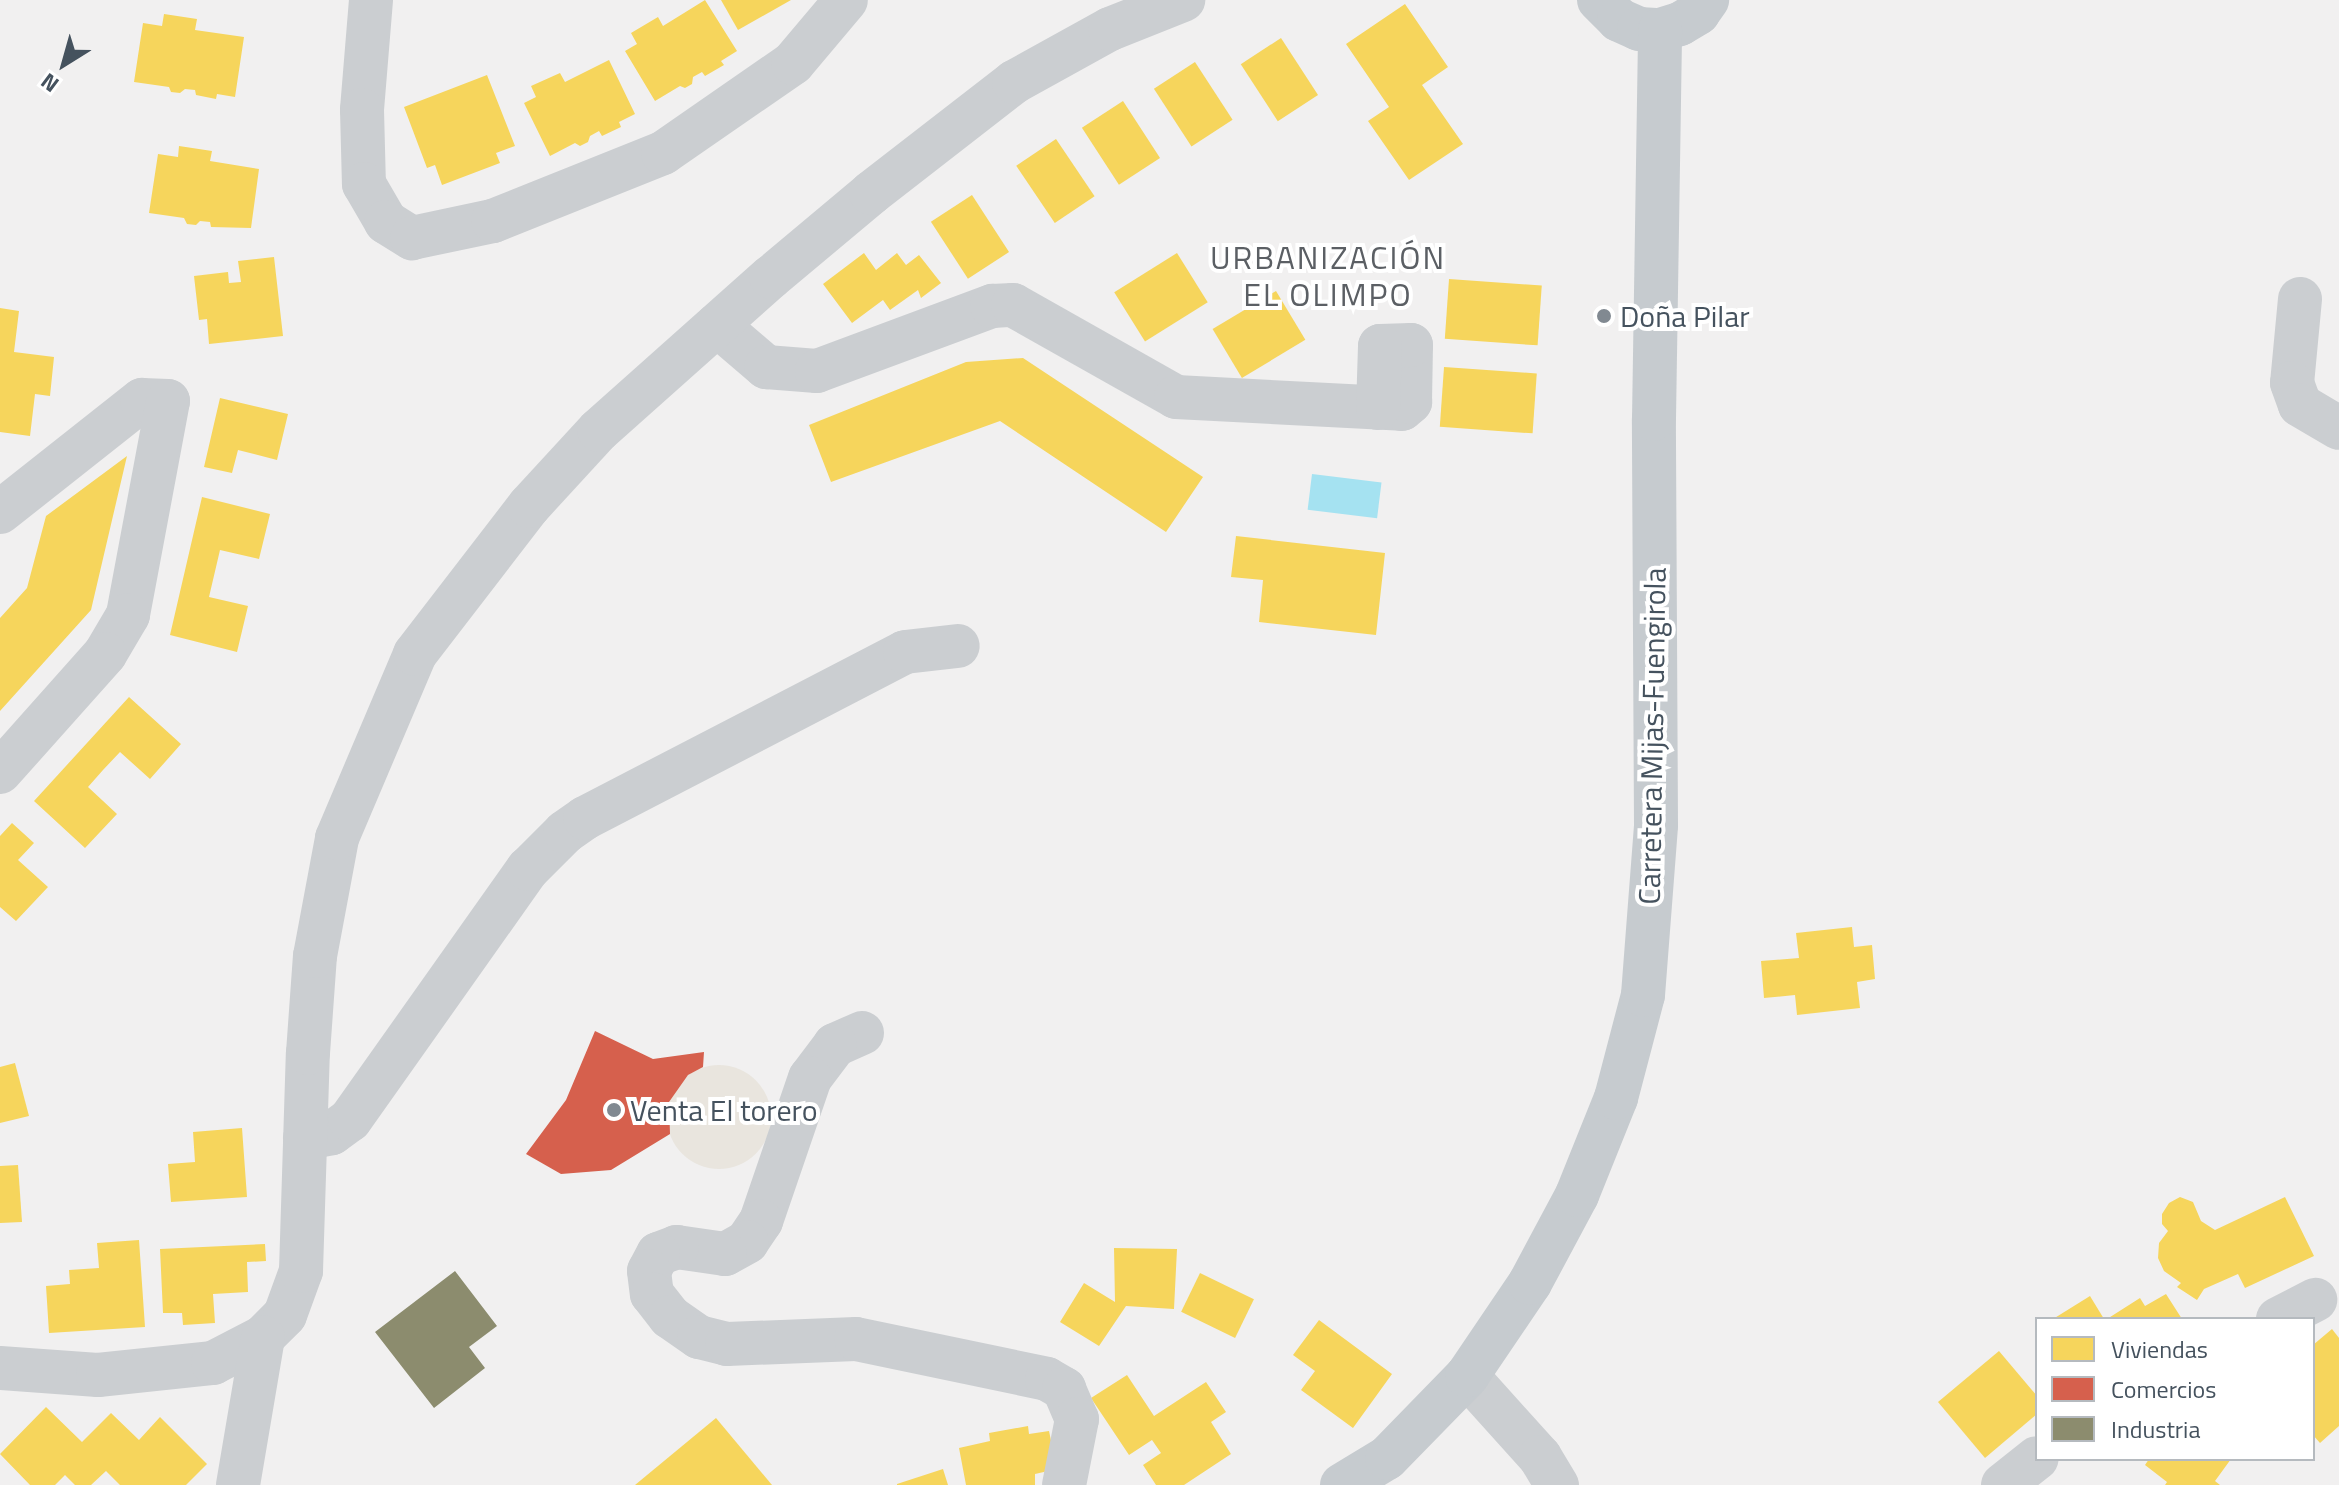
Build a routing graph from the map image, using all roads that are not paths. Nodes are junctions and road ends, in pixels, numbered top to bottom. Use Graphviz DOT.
graph roads {
  1 [pos="371,0"];
  2 [pos="846,0"];
  3 [pos="1183,0"];
  4 [pos="1599,0"];
  5 [pos="1707,0"];
  6 [pos="1660,30"];
  7 [pos="2300,299"];
  8 [pos="717,325"];
  9 [pos="1378,408"];
  10 [pos="2339,428"];
  11 [pos="0,512"];
  12 [pos="958,646"];
  13 [pos="0,772"];
  14 [pos="862,1033"];
  15 [pos="305,1138"];
  16 [pos="263,1337"];
  17 [pos="0,1368"];
  18 [pos="1467,1376"];
  19 [pos="2035,1460"];
  20 [pos="238,1485"];
  21 [pos="1064,1485"];
  22 [pos="1342,1485"];
  23 [pos="1557,1485"];
  24 [pos="2003,1485"];
  1 -- 2 [label="street"];
  3 -- 8 [label="street"];
  4 -- 6 [label="main road"];
  5 -- 6 [label="main road"];
  6 -- 18 [label="main road, Carretera Mijas-Fuengirola"];
  7 -- 10 [label="street"];
  8 -- 9 [label="street"];
  8 -- 15 [label="street"];
  11 -- 13 [label="street"];
  12 -- 15 [label="street"];
  14 -- 21 [label="street"];
  15 -- 16 [label="street"];
  16 -- 17 [label="street"];
  16 -- 20 [label="street"];
  18 -- 22 [label="main road, Carretera Mijas-Fuengirola"];
  18 -- 23 [label="street"];
  19 -- 24 [label="street"];
}
